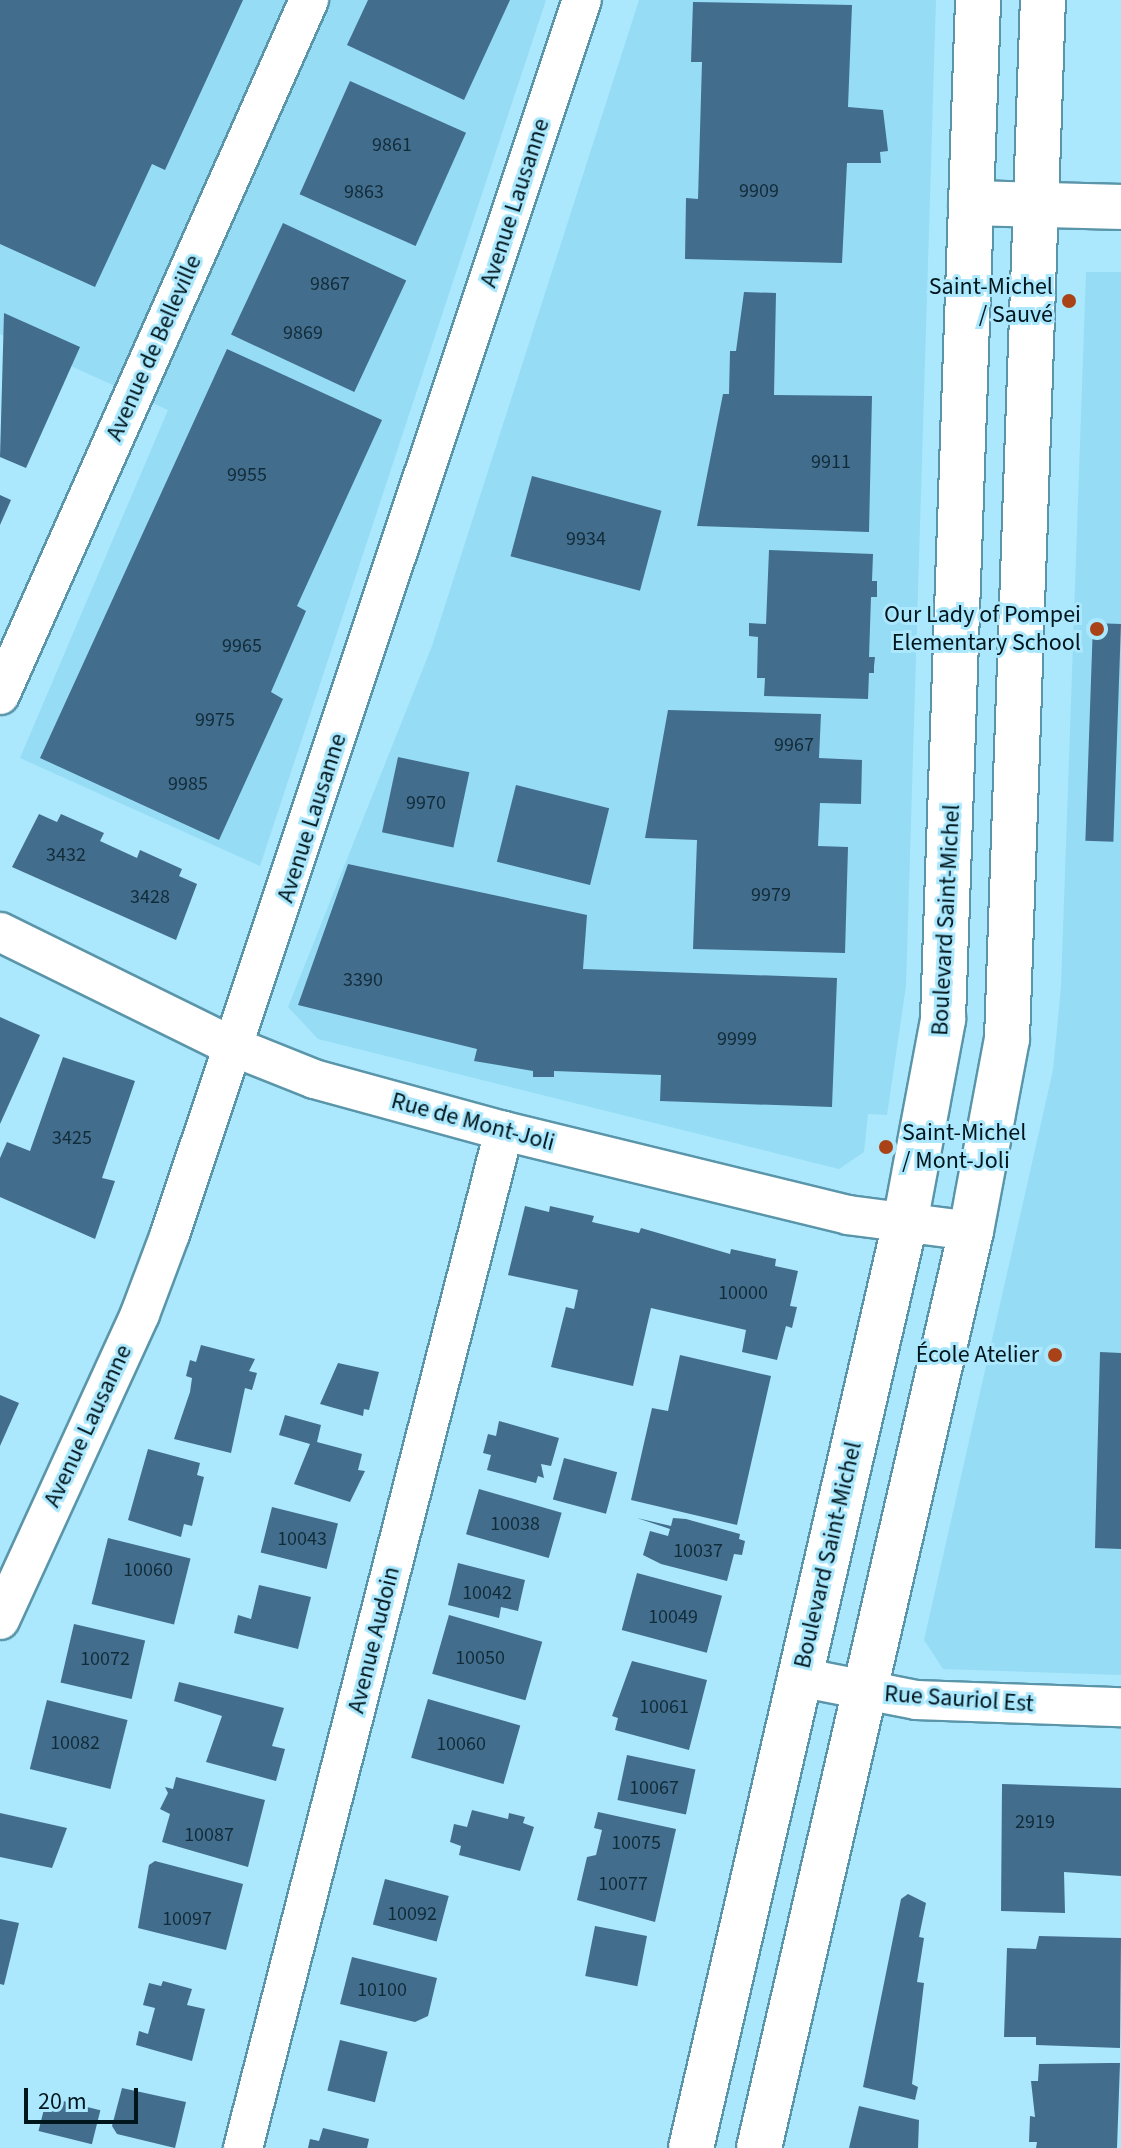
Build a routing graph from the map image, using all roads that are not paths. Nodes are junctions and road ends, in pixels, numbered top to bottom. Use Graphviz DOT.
graph roads {
  1 [pos="309,0"];
  2 [pos="582,0"];
  3 [pos="978,0"];
  4 [pos="1043,0"];
  5 [pos="971,203"];
  6 [pos="1039,205"];
  7 [pos="1121,207"];
  8 [pos="0,695"];
  9 [pos="0,932"];
  10 [pos="234,1047"];
  11 [pos="504,1131"];
  12 [pos="905,1223"];
  13 [pos="971,1231"];
  14 [pos="0,1620"];
  15 [pos="799,1677"];
  16 [pos="864,1690"];
  17 [pos="1121,1707"];
  18 [pos="243,2148"];
  19 [pos="691,2148"];
  20 [pos="759,2148"];
  1 -- 8 [label="street, Avenue de Belleville"];
  2 -- 10 [label="street, Avenue Lausanne"];
  3 -- 5 [label="main road, Boulevard Saint-Michel"];
  4 -- 6 [label="main road"];
  5 -- 6 [label="main road"];
  5 -- 12 [label="main road, Boulevard Saint-Michel"];
  6 -- 7 [label="main road"];
  6 -- 13 [label="main road"];
  9 -- 10 [label="street, Rue de Mont-Joli"];
  10 -- 11 [label="street, Rue de Mont-Joli"];
  10 -- 14 [label="street, Avenue Lausanne"];
  11 -- 12 [label="street, Rue de Mont-Joli"];
  11 -- 18 [label="street, Avenue Audoin"];
  12 -- 13 [label="street, Rue de Mont-Joli"];
  12 -- 15 [label="main road, Boulevard Saint-Michel"];
  13 -- 16 [label="main road"];
  15 -- 16 [label="street, Rue Sauriol Est"];
  15 -- 19 [label="main road, Boulevard Saint-Michel"];
  16 -- 17 [label="street, Rue Sauriol Est"];
  16 -- 20 [label="main road"];
}
